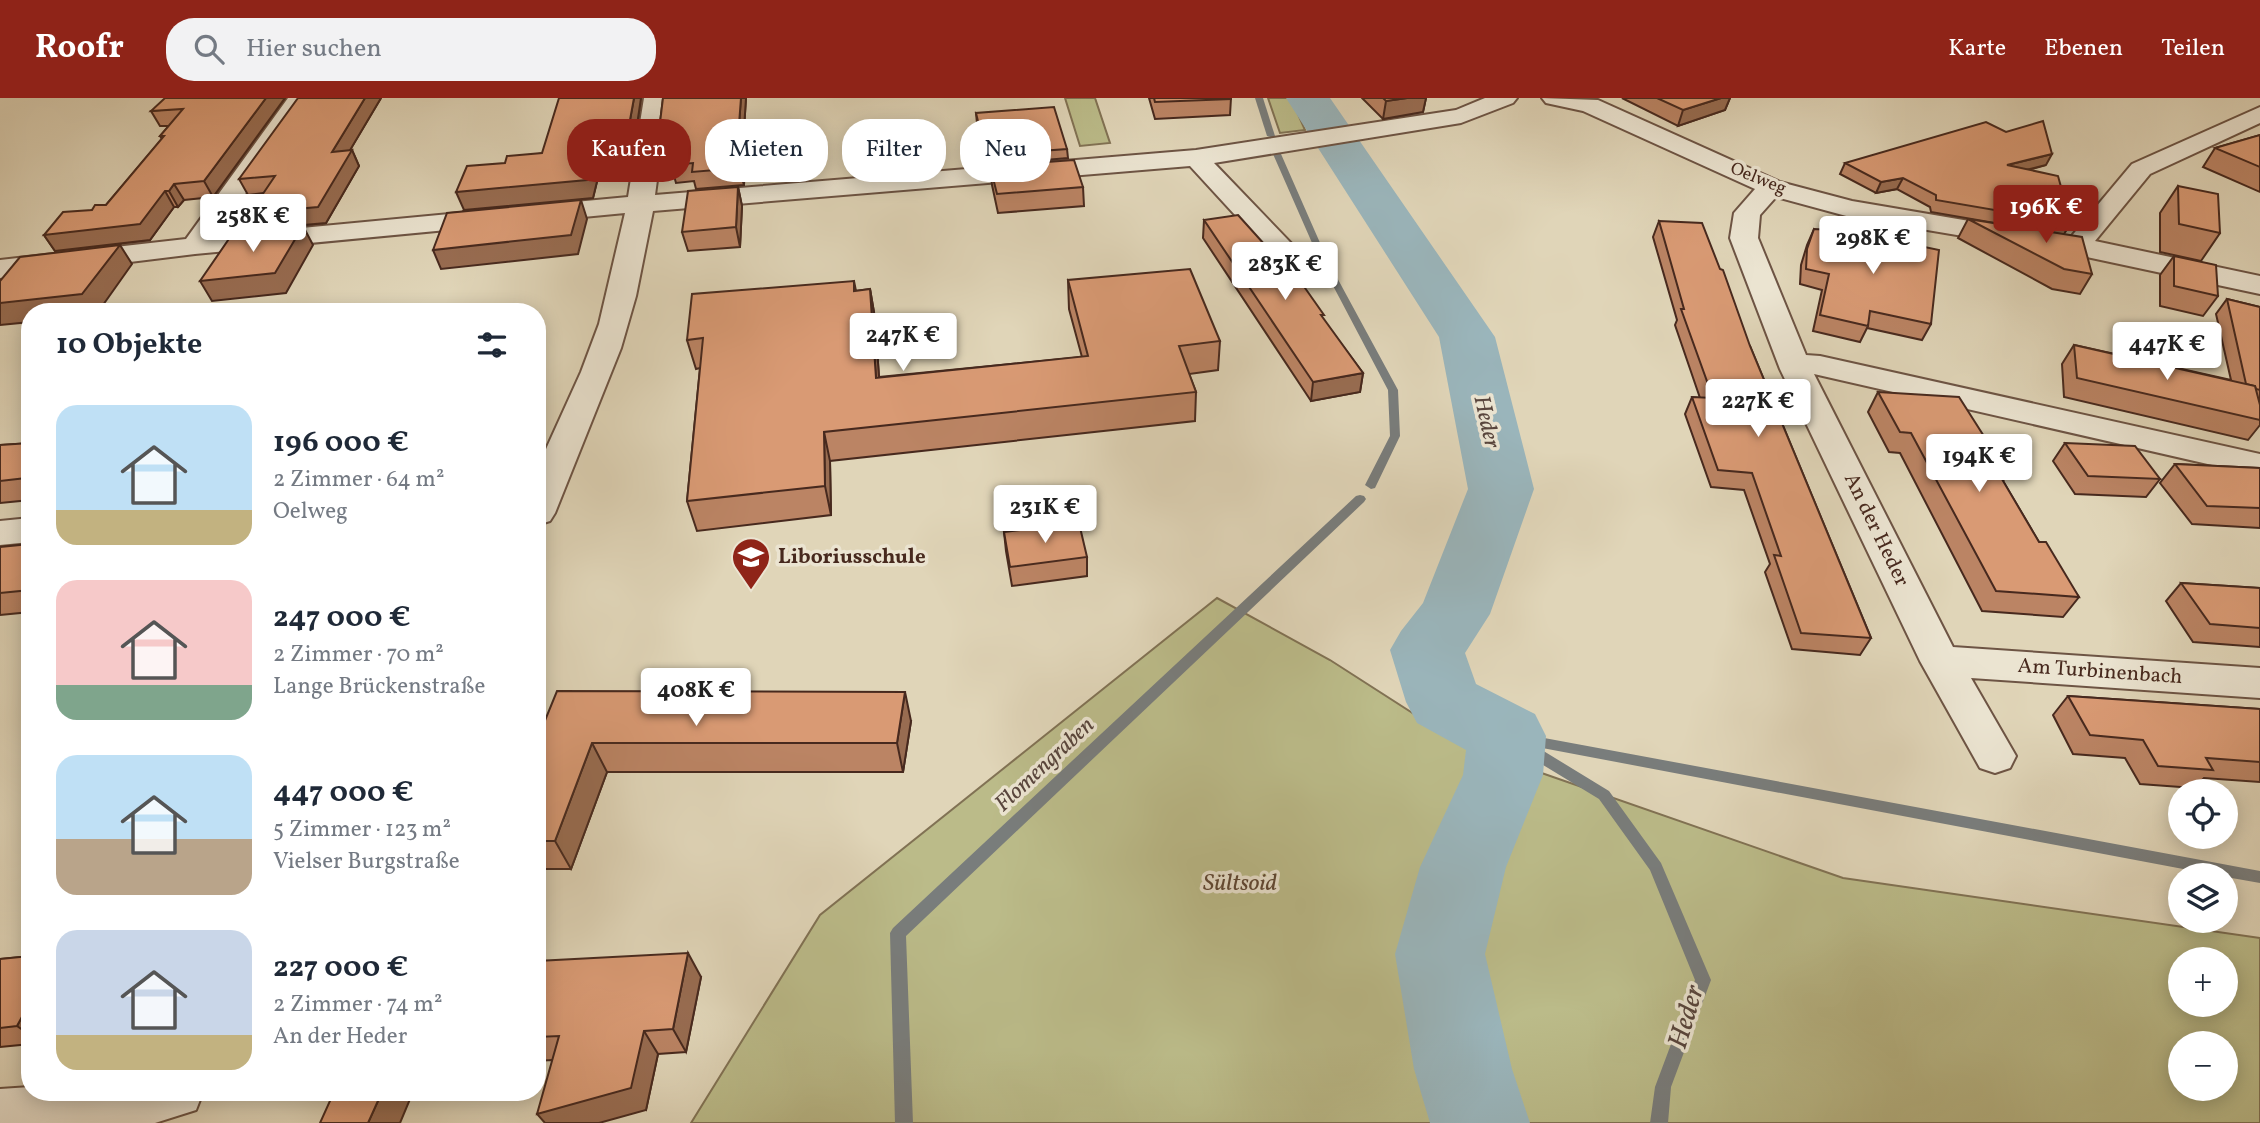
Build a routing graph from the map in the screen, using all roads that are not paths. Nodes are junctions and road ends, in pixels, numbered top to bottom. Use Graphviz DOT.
graph roads {
  1 [pos="300,98"];
  2 [pos="656,98"];
  3 [pos="2251,98"];
  4 [pos="1528,100"];
  5 [pos="1597,101"];
  6 [pos="2260,104"];
  7 [pos="2260,114"];
  8 [pos="1196,158"];
  9 [pos="1771,187"];
  10 [pos="641,204"];
  11 [pos="195,247"];
  12 [pos="2082,248"];
  13 [pos="0,268"];
  14 [pos="1302,271"];
  15 [pos="2260,285"];
  16 [pos="1794,364"];
  17 [pos="2260,465"];
  18 [pos="546,471"];
  19 [pos="21,531"];
  20 [pos="0,533"];
  21 [pos="1940,661"];
  22 [pos="2260,683"];
  23 [pos="1995,756"];
  24 [pos="146,1101"];
  25 [pos="0,1116"];
  26 [pos="95,1116"];
  1 -- 11 [label="street"];
  2 -- 10 [label="street"];
  3 -- 6 [label="street"];
  4 -- 5 [label="street, Oelweg"];
  4 -- 8 [label="street"];
  5 -- 9 [label="street, Oelweg"];
  7 -- 12 [label="street"];
  8 -- 10 [label="street"];
  8 -- 14 [label="street"];
  9 -- 12 [label="street, Oelweg"];
  9 -- 16 [label="street, An der Heder"];
  10 -- 11 [label="street"];
  10 -- 18 [label="street"];
  11 -- 13 [label="street"];
  12 -- 15 [label="street, Oelweg"];
  16 -- 17 [label="street"];
  16 -- 21 [label="street, An der Heder"];
  19 -- 20 [label="street"];
  21 -- 22 [label="street, Am Turbinenbach"];
  21 -- 23 [label="street, An der Heder"];
  24 -- 26 [label="street"];
  25 -- 26 [label="street"];
}
